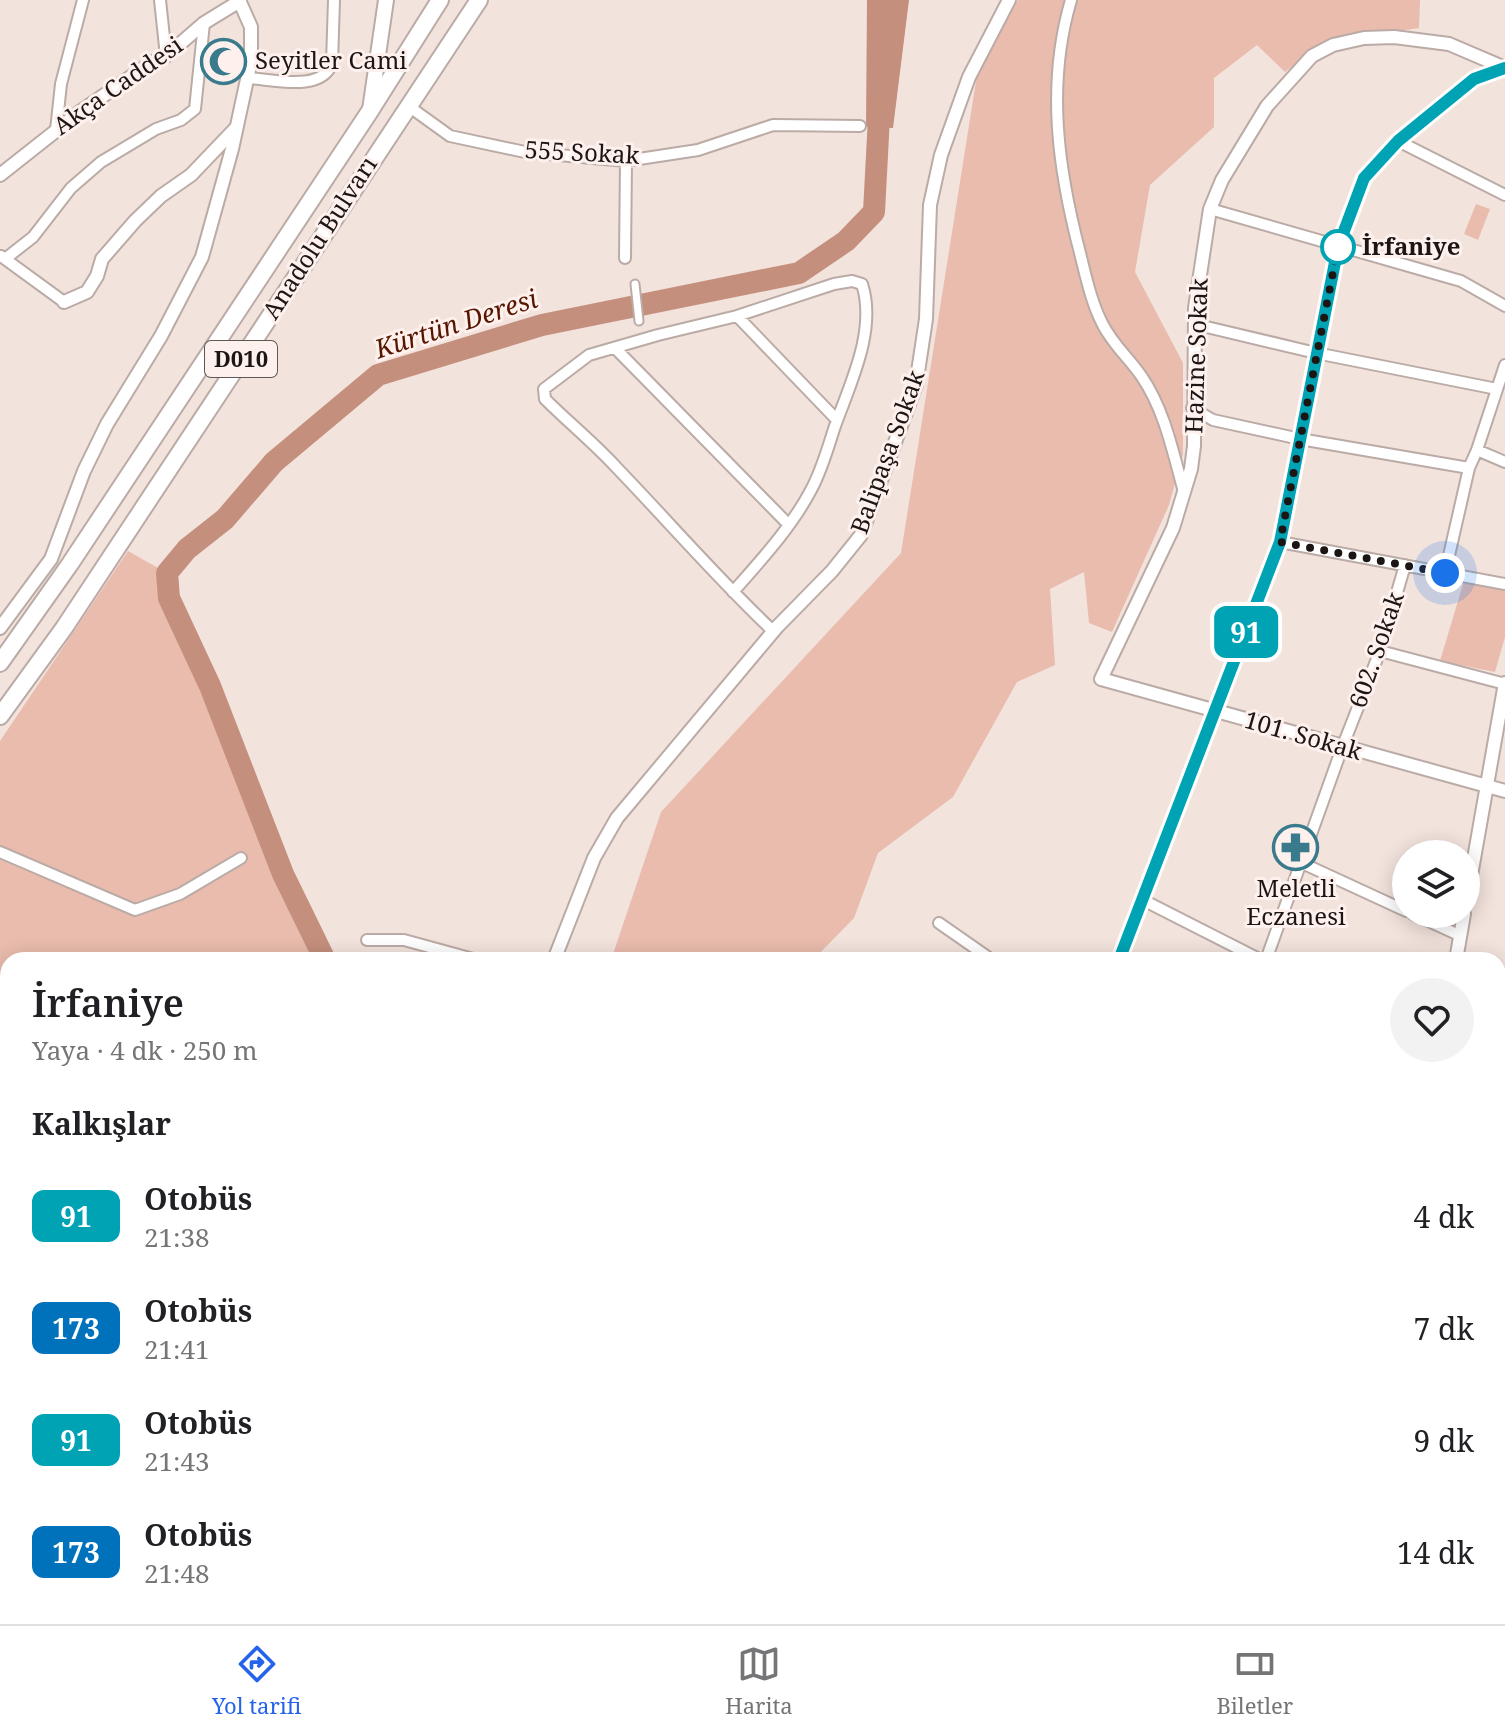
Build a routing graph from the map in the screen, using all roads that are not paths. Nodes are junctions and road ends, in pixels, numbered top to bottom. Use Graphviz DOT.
graph roads {
  1 [pos="83,0"];
  2 [pos="160,0"];
  3 [pos="334,0"];
  4 [pos="386,0"];
  5 [pos="440,0"];
  6 [pos="479,0"];
  7 [pos="1009,0"];
  8 [pos="1071,0"];
  9 [pos="239,1"];
  10 [pos="204,23"];
  11 [pos="166,56"];
  12 [pos="1505,68"];
  13 [pos="248,78"];
  14 [pos="407,105"];
  15 [pos="370,111"];
  16 [pos="237,126"];
  17 [pos="860,126"];
  18 [pos="56,130"];
  19 [pos="1398,141"];
  20 [pos="626,161"];
  21 [pos="0,175"];
  22 [pos="1505,195"];
  23 [pos="1210,209"];
  24 [pos="1338,247"];
  25 [pos="2,258"];
  26 [pos="625,258"];
  27 [pos="635,284"];
  28 [pos="64,302"];
  29 [pos="1505,306"];
  30 [pos="737,316"];
  31 [pos="639,321"];
  32 [pos="1194,324"];
  33 [pos="615,348"];
  34 [pos="1316,353"];
  35 [pos="1505,365"];
  36 [pos="1497,389"];
  37 [pos="1192,408"];
  38 [pos="837,420"];
  39 [pos="1300,439"];
  40 [pos="1477,450"];
  41 [pos="1505,462"];
  42 [pos="1469,468"];
  43 [pos="1184,492"];
  44 [pos="789,525"];
  45 [pos="1280,542"];
  46 [pos="1405,565"];
  47 [pos="1445,573"];
  48 [pos="1505,584"];
  49 [pos="733,592"];
  50 [pos="0,628"];
  51 [pos="773,631"];
  52 [pos="1380,651"];
  53 [pos="0,663"];
  54 [pos="1101,679"];
  55 [pos="1505,684"];
  56 [pos="1216,712"];
  57 [pos="0,716"];
  58 [pos="1342,748"];
  59 [pos="1486,787"];
  60 [pos="1505,791"];
  61 [pos="1477,840"];
  62 [pos="0,852"];
  63 [pos="241,858"];
  64 [pos="1302,863"];
  65 [pos="1141,899"];
  66 [pos="1392,905"];
  67 [pos="939,923"];
  68 [pos="1444,928"];
  69 [pos="1462,928"];
  70 [pos="1461,936"];
  71 [pos="367,940"];
  72 [pos="448,952"];
  73 [pos="557,952"];
  74 [pos="981,952"];
  75 [pos="1122,952"];
  76 [pos="1248,952"];
  77 [pos="1267,952"];
  78 [pos="1458,952"];
  1 -- 18 [label="street"];
  2 -- 11 [label="street"];
  3 -- 13 [label="street"];
  4 -- 15 [label="main road"];
  5 -- 15 [label="highway, Anadolu Bulvarı / D010"];
  6 -- 14 [label="highway, Anadolu Bulvarı / D010"];
  7 -- 51 [label="street, Balipaşa Sokak"];
  8 -- 43 [label="street"];
  9 -- 10 [label="street, Akça Caddesi"];
  9 -- 13 [label="street"];
  10 -- 11 [label="street, Akça Caddesi"];
  10 -- 25 [label="street"];
  11 -- 18 [label="street, Akça Caddesi"];
  12 -- 19 [label="street"];
  12 -- 23 [label="street, Hazine Sokak"];
  13 -- 16 [label="street"];
  14 -- 20 [label="street, 555 Sokak"];
  14 -- 57 [label="highway, Anadolu Bulvarı / D010"];
  15 -- 53 [label="highway, Anadolu Bulvarı / D010"];
  16 -- 28 [label="street"];
  16 -- 50 [label="street"];
  17 -- 20 [label="street, 555 Sokak"];
  18 -- 21 [label="street, Akça Caddesi"];
  19 -- 22 [label="street"];
  19 -- 24 [label="street"];
  20 -- 26 [label="street"];
  23 -- 24 [label="street"];
  23 -- 32 [label="street, Hazine Sokak"];
  24 -- 29 [label="street"];
  24 -- 34 [label="street"];
  25 -- 28 [label="street"];
  27 -- 31 [label="street"];
  30 -- 33 [label="street"];
  30 -- 38 [label="street"];
  30 -- 38 [label="street"];
  32 -- 34 [label="street"];
  32 -- 37 [label="street, Hazine Sokak"];
  33 -- 44 [label="street"];
  33 -- 49 [label="street"];
  34 -- 36 [label="street"];
  34 -- 39 [label="street"];
  35 -- 36 [label="street"];
  36 -- 40 [label="street"];
  37 -- 39 [label="street"];
  37 -- 43 [label="street, Hazine Sokak"];
  38 -- 44 [label="street"];
  39 -- 42 [label="street"];
  39 -- 45 [label="street"];
  40 -- 41 [label="street"];
  40 -- 42 [label="street"];
  42 -- 47 [label="street"];
  43 -- 54 [label="street, Hazine Sokak"];
  44 -- 49 [label="street"];
  45 -- 46 [label="street"];
  45 -- 56 [label="street"];
  46 -- 47 [label="street"];
  46 -- 52 [label="street, 602. Sokak"];
  47 -- 48 [label="street"];
  49 -- 51 [label="street"];
  51 -- 73 [label="street, Balipaşa Sokak"];
  52 -- 55 [label="street"];
  52 -- 58 [label="street, 602. Sokak"];
  54 -- 56 [label="street, 101. Sokak"];
  55 -- 59 [label="street"];
  56 -- 58 [label="street, 101. Sokak"];
  56 -- 65 [label="street"];
  58 -- 59 [label="street, 101. Sokak"];
  58 -- 64 [label="street, 602. Sokak"];
  59 -- 60 [label="street, 101. Sokak"];
  59 -- 61 [label="street"];
  62 -- 63 [label="street"];
  64 -- 66 [label="street"];
  64 -- 77 [label="street, 602. Sokak"];
  65 -- 75 [label="street"];
  65 -- 76 [label="street"];
  67 -- 74 [label="street"];
  68 -- 70 [label="street"];
  69 -- 70 [label="street"];
  70 -- 78 [label="street"];
  71 -- 72 [label="street"];
}
